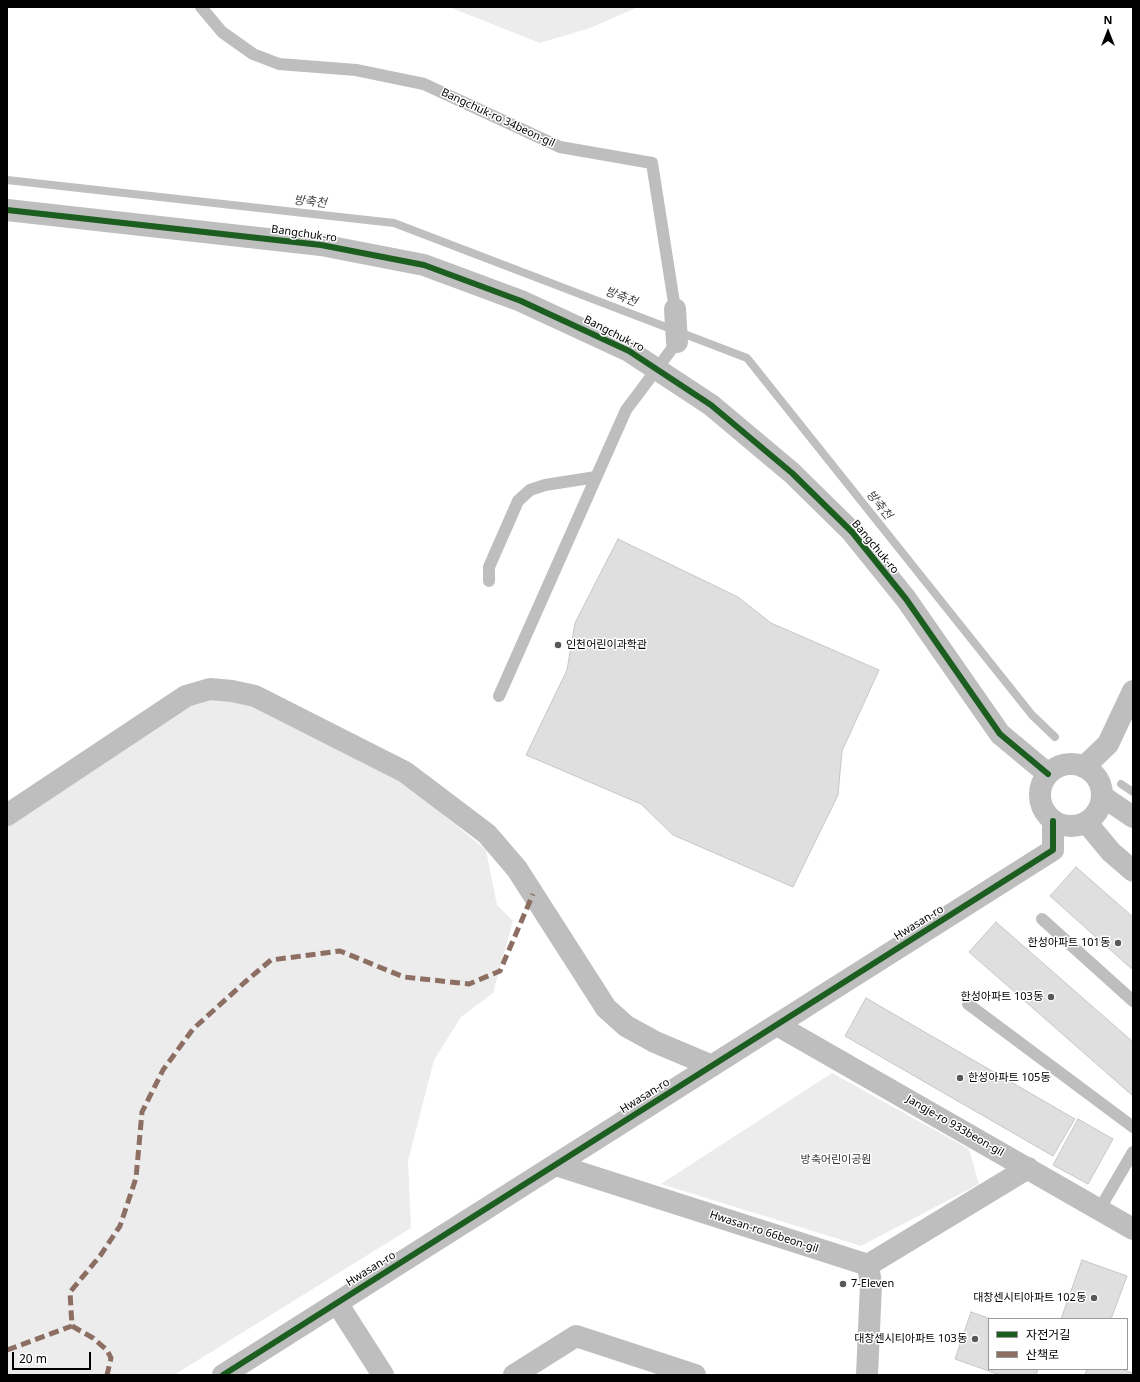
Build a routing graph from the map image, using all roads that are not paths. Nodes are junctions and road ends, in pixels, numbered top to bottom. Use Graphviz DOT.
graph roads {
  1 [pos="201,7"];
  2 [pos="7,210"];
  3 [pos="675,309"];
  4 [pos="677,342"];
  5 [pos="656,369"];
  6 [pos="596,477"];
  7 [pos="489,581"];
  8 [pos="1133,691"];
  9 [pos="499,696"];
  10 [pos="1084,766"];
  11 [pos="1048,774"];
  12 [pos="1102,796"];
  13 [pos="7,815"];
  14 [pos="1133,818"];
  15 [pos="1053,821"];
  16 [pos="1086,822"];
  17 [pos="1133,872"];
  18 [pos="1042,919"];
  19 [pos="1133,1001"];
  20 [pos="968,1004"];
  21 [pos="777,1025"];
  22 [pos="712,1066"];
  23 [pos="1133,1127"];
  24 [pos="1133,1152"];
  25 [pos="556,1164"];
  26 [pos="1028,1168"];
  27 [pos="1099,1210"];
  28 [pos="1133,1229"];
  29 [pos="868,1265"];
  30 [pos="337,1303"];
  31 [pos="223,1375"];
  32 [pos="383,1375"];
  33 [pos="514,1375"];
  34 [pos="695,1375"];
  35 [pos="867,1375"];
  1 -- 3 [label="lane, Bangchuk-ro 34beon-gil"];
  2 -- 5 [label="street, Bangchuk-ro"];
  3 -- 4 [label="street, Bangchuk-ro 34beon-gil"];
  4 -- 5 [label="lane, Bangchuk-ro 34beon-gil"];
  5 -- 6 [label="lane, Bangchuk-ro 34beon-gil"];
  5 -- 11 [label="street, Bangchuk-ro"];
  6 -- 7 [label="lane"];
  6 -- 9 [label="lane, Bangchuk-ro 34beon-gil"];
  8 -- 10 [label="street"];
  10 -- 11 [label="street"];
  10 -- 12 [label="street"];
  11 -- 15 [label="street"];
  12 -- 14 [label="street"];
  12 -- 16 [label="street"];
  13 -- 22 [label="street"];
  15 -- 16 [label="street"];
  15 -- 21 [label="street, Hwasan-ro"];
  16 -- 17 [label="street"];
  18 -- 19 [label="lane"];
  20 -- 23 [label="lane"];
  21 -- 22 [label="street, Hwasan-ro"];
  21 -- 26 [label="street, Jangje-ro 933beon-gil"];
  22 -- 25 [label="street, Hwasan-ro"];
  24 -- 27 [label="lane"];
  25 -- 29 [label="street, Hwasan-ro 66beon-gil"];
  25 -- 30 [label="street, Hwasan-ro"];
  26 -- 27 [label="street, Jangje-ro 933beon-gil"];
  26 -- 29 [label="street"];
  27 -- 28 [label="street, Jangje-ro 933beon-gil"];
  29 -- 35 [label="street"];
  30 -- 31 [label="street, Hwasan-ro"];
  30 -- 32 [label="street"];
  33 -- 34 [label="street"];
}
